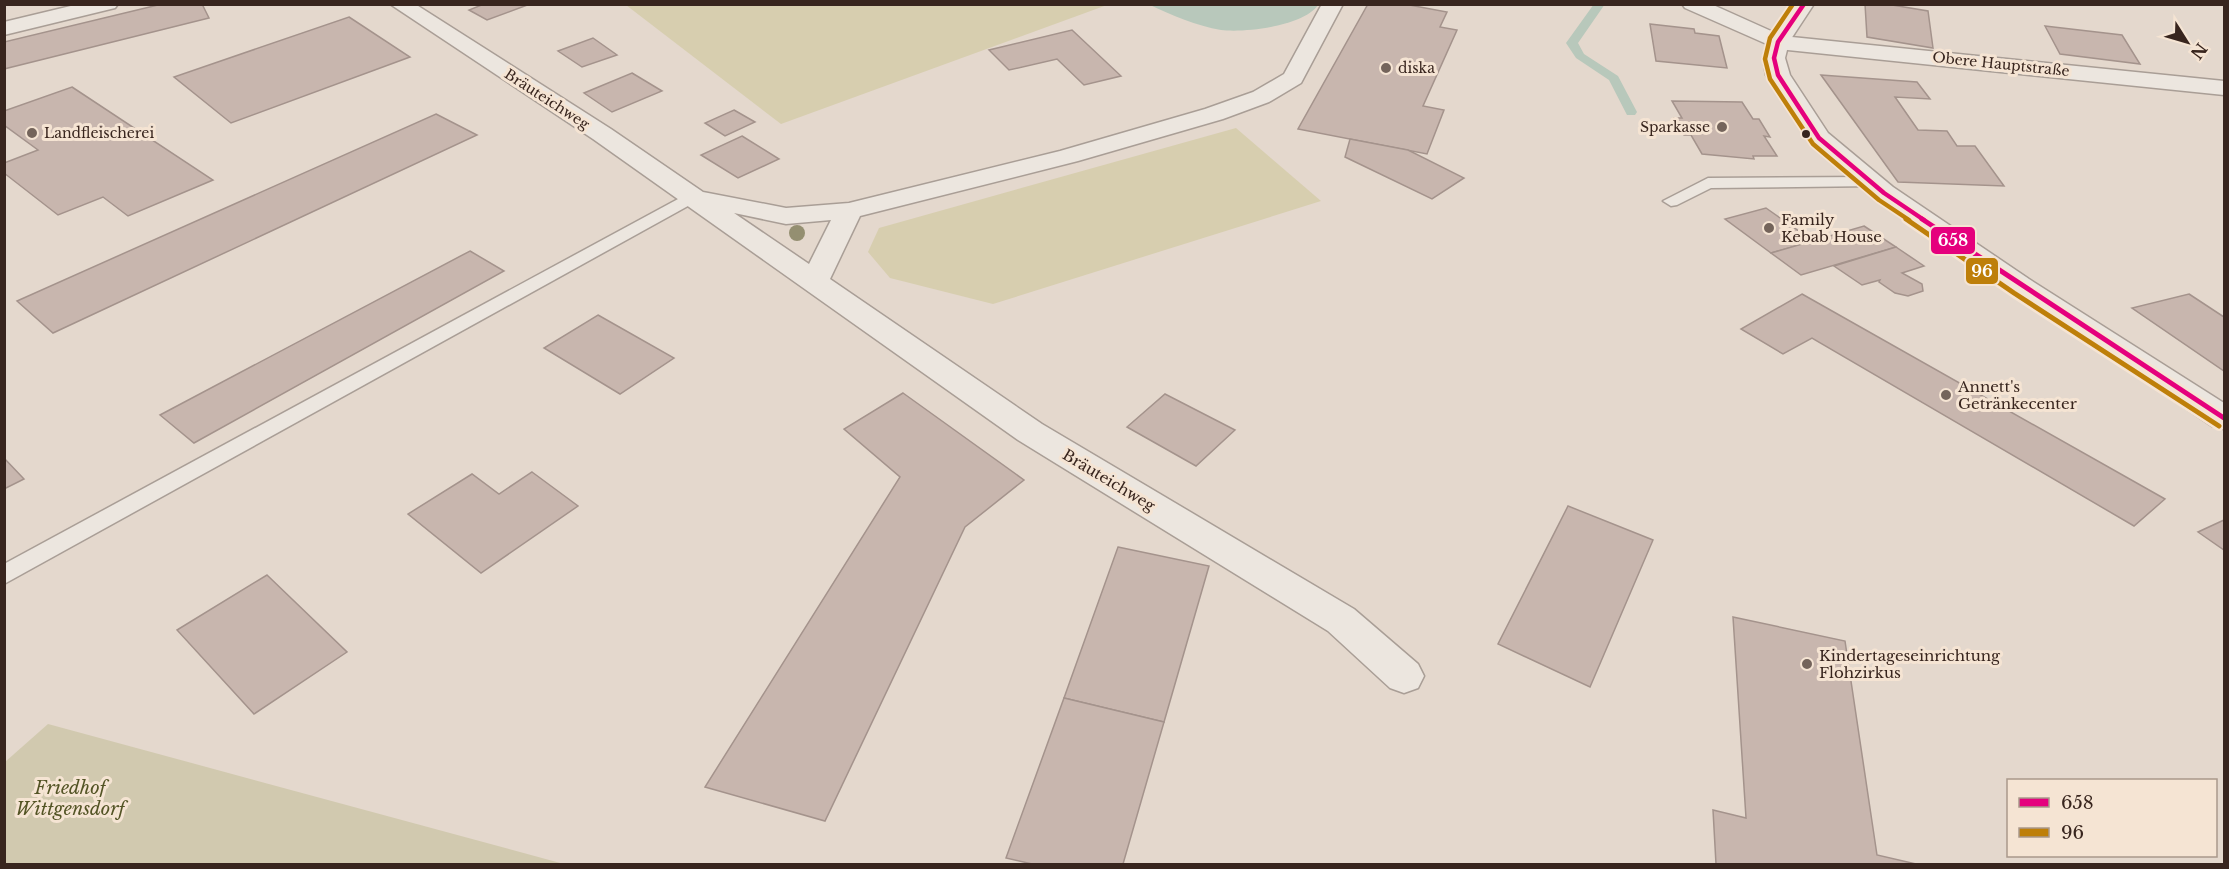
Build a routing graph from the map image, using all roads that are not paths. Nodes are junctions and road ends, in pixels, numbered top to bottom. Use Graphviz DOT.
graph roads {
  1 [pos="108,4"];
  2 [pos="400,4"];
  3 [pos="1333,4"];
  4 [pos="1692,4"];
  5 [pos="1804,4"];
  6 [pos="4,28"];
  7 [pos="1778,42"];
  8 [pos="2224,88"];
  9 [pos="1869,182"];
  10 [pos="691,197"];
  11 [pos="1671,201"];
  12 [pos="849,211"];
  13 [pos="814,282"];
  14 [pos="2224,418"];
  15 [pos="4,575"];
  16 [pos="1404,676"];
  1 -- 6 [label="street"];
  2 -- 10 [label="street, Bräuteichweg"];
  3 -- 12 [label="street, Bräuteichweg"];
  4 -- 7 [label="street"];
  5 -- 7 [label="street"];
  7 -- 8 [label="street, Obere Hauptstraße"];
  7 -- 9 [label="street"];
  9 -- 11 [label="lane"];
  9 -- 14 [label="street"];
  10 -- 12 [label="street, Bräuteichweg"];
  10 -- 13 [label="street, Bräuteichweg"];
  10 -- 15 [label="lane"];
  12 -- 13 [label="street"];
  13 -- 16 [label="street, Bräuteichweg"];
}
